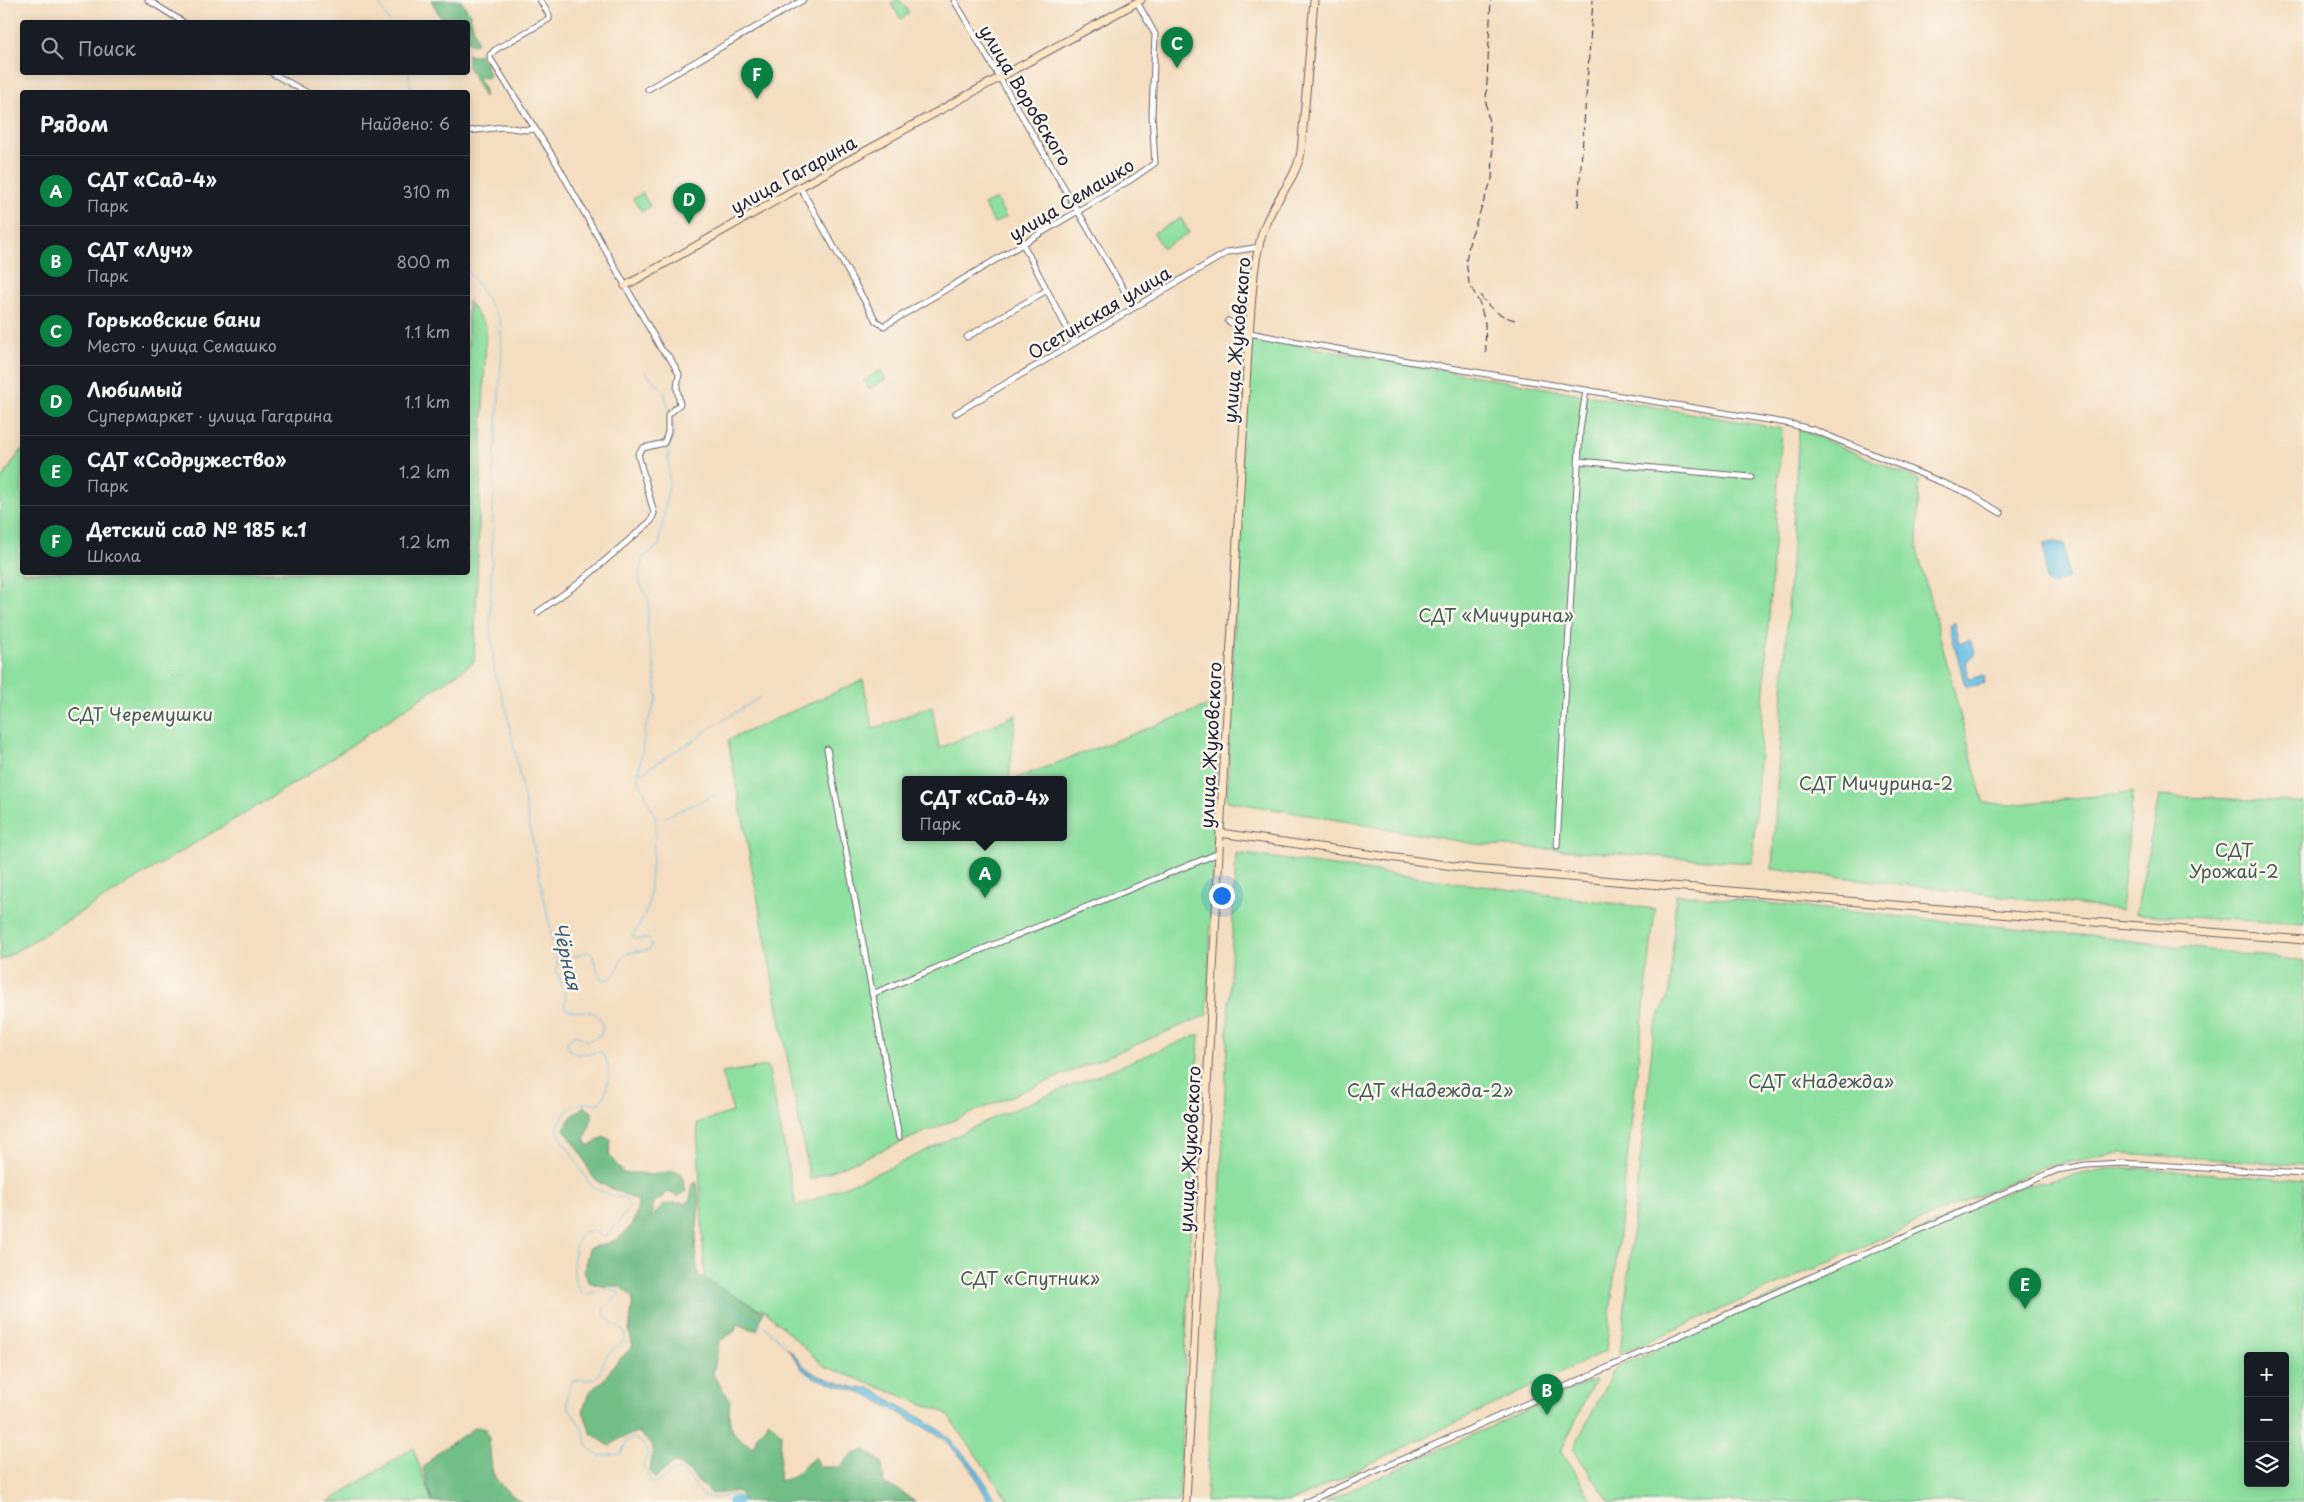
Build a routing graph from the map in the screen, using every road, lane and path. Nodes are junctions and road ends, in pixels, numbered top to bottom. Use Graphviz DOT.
graph roads {
  1 [pos="148,0"];
  2 [pos="540,0"];
  3 [pos="803,0"];
  4 [pos="954,0"];
  5 [pos="1314,0"];
  6 [pos="1139,1"];
  7 [pos="180,20"];
  8 [pos="275,75"];
  9 [pos="999,77"];
  10 [pos="648,88"];
  11 [pos="302,90"];
  12 [pos="535,129"];
  13 [pos="470,131"];
  14 [pos="800,187"];
  15 [pos="1078,209"];
  16 [pos="1023,244"];
  17 [pos="1260,247"];
  18 [pos="625,286"];
  19 [pos="1047,290"];
  20 [pos="1134,307"];
  21 [pos="1228,321"];
  22 [pos="1249,333"];
  23 [pos="967,338"];
  24 [pos="1074,342"];
  25 [pos="1586,390"];
  26 [pos="956,413"];
  27 [pos="1579,461"];
  28 [pos="1751,477"];
  29 [pos="2001,512"];
  30 [pos="538,612"];
  31 [pos="826,748"];
  32 [pos="1220,833"];
  33 [pos="1557,846"];
  34 [pos="1219,853"];
  35 [pos="2304,940"];
  36 [pos="872,994"];
  37 [pos="899,1137"];
  38 [pos="2304,1174"];
  39 [pos="1186,1502"];
  40 [pos="1306,1502"];
  1 -- 7 [label="street"];
  2 -- 12 [label="street"];
  3 -- 10 [label="street"];
  4 -- 9 [label="street, улица Воровского"];
  5 -- 17 [label="street, улица Жуковского"];
  6 -- 9 [label="street, улица Гагарина"];
  6 -- 15 [label="street, улица Семашко"];
  8 -- 11 [label="street"];
  9 -- 14 [label="street, улица Гагарина"];
  9 -- 15 [label="street, улица Воровского"];
  12 -- 13 [label="street"];
  12 -- 18 [label="street"];
  14 -- 16 [label="street, улица Семашко"];
  14 -- 18 [label="street, улица Гагарина"];
  15 -- 16 [label="street, улица Семашко"];
  15 -- 20 [label="street, улица Воровского"];
  16 -- 19 [label="street"];
  17 -- 20 [label="street, Осетинская улица"];
  17 -- 22 [label="street, улица Жуковского"];
  18 -- 30 [label="street"];
  19 -- 23 [label="street"];
  19 -- 24 [label="street"];
  20 -- 24 [label="street, Осетинская улица"];
  21 -- 22 [label="street"];
  22 -- 25 [label="street"];
  22 -- 32 [label="street, улица Жуковского"];
  24 -- 26 [label="street, Осетинская улица"];
  25 -- 27 [label="street"];
  25 -- 29 [label="street"];
  27 -- 28 [label="street"];
  27 -- 33 [label="street"];
  31 -- 36 [label="street"];
  32 -- 34 [label="street, улица Жуковского"];
  32 -- 35 [label="street"];
  34 -- 36 [label="street"];
  34 -- 39 [label="street, улица Жуковского"];
  36 -- 37 [label="street"];
  38 -- 40 [label="street"];
}
